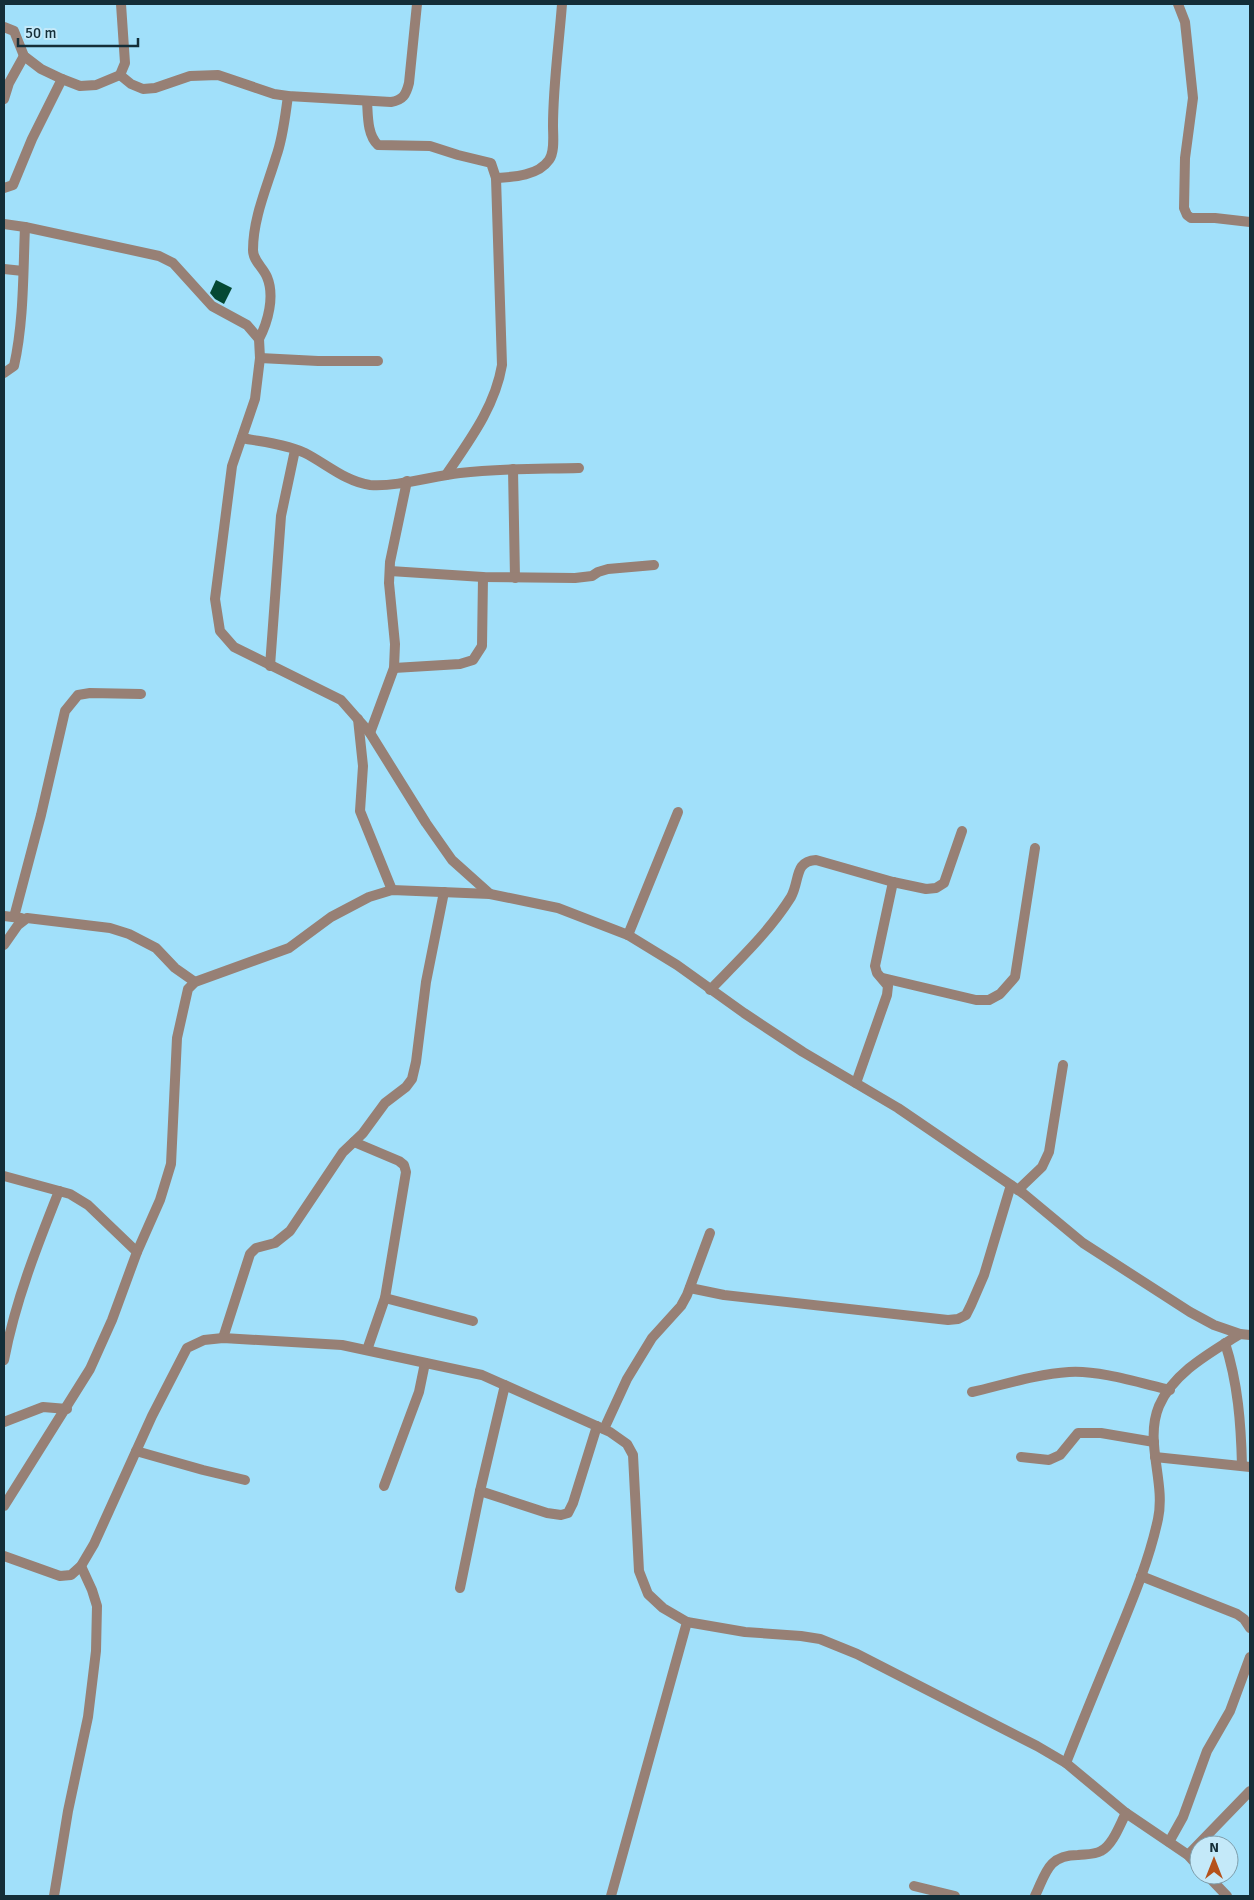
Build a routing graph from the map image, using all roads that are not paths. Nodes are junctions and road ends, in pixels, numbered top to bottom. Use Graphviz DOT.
graph roads {
  1 [pos="121,4"];
  2 [pos="416,4"];
  3 [pos="562,4"];
  4 [pos="1178,4"];
  5 [pos="4,27"];
  6 [pos="24,56"];
  7 [pos="120,75"];
  8 [pos="62,79"];
  9 [pos="288,96"];
  10 [pos="4,99"];
  11 [pos="367,101"];
  12 [pos="496,178"];
  13 [pos="4,188"];
  14 [pos="1250,222"];
  15 [pos="4,224"];
  16 [pos="26,227"];
  17 [pos="4,269"];
  18 [pos="23,270"];
  19 [pos="259,339"];
  20 [pos="260,358"];
  21 [pos="378,361"];
  22 [pos="4,372"];
  23 [pos="242,438"];
  24 [pos="295,450"];
  25 [pos="578,468"];
  26 [pos="513,469"];
  27 [pos="446,475"];
  28 [pos="407,481"];
  29 [pos="654,565"];
  30 [pos="390,571"];
  31 [pos="484,577"];
  32 [pos="515,578"];
  33 [pos="270,666"];
  34 [pos="394,668"];
  35 [pos="141,694"];
  36 [pos="358,719"];
  37 [pos="370,733"];
  38 [pos="678,812"];
  39 [pos="962,830"];
  40 [pos="1035,848"];
  41 [pos="893,882"];
  42 [pos="392,890"];
  43 [pos="444,892"];
  44 [pos="490,894"];
  45 [pos="9,916"];
  46 [pos="27,918"];
  47 [pos="628,935"];
  48 [pos="4,946"];
  49 [pos="883,978"];
  50 [pos="195,982"];
  51 [pos="710,990"];
  52 [pos="1063,1065"];
  53 [pos="856,1083"];
  54 [pos="354,1142"];
  55 [pos="4,1176"];
  56 [pos="1014,1187"];
  57 [pos="59,1191"];
  58 [pos="710,1232"];
  59 [pos="137,1252"];
  60 [pos="690,1288"];
  61 [pos="385,1298"];
  62 [pos="473,1321"];
  63 [pos="1245,1334"];
  64 [pos="223,1338"];
  65 [pos="1225,1343"];
  66 [pos="367,1350"];
  67 [pos="4,1360"];
  68 [pos="425,1363"];
  69 [pos="505,1385"];
  70 [pos="1170,1390"];
  71 [pos="972,1392"];
  72 [pos="66,1409"];
  73 [pos="4,1422"];
  74 [pos="600,1427"];
  75 [pos="1154,1442"];
  76 [pos="136,1451"];
  77 [pos="1021,1457"];
  78 [pos="1155,1457"];
  79 [pos="1246,1466"];
  80 [pos="245,1480"];
  81 [pos="384,1486"];
  82 [pos="480,1492"];
  83 [pos="4,1506"];
  84 [pos="4,1556"];
  85 [pos="81,1566"];
  86 [pos="1141,1576"];
  87 [pos="460,1588"];
  88 [pos="688,1622"];
  89 [pos="1250,1628"];
  90 [pos="1250,1657"];
  91 [pos="1066,1764"];
  92 [pos="1250,1792"];
  93 [pos="1126,1813"];
  94 [pos="1169,1842"];
  95 [pos="1188,1855"];
  96 [pos="1217,1885"];
  97 [pos="914,1886"];
  98 [pos="54,1896"];
  99 [pos="611,1896"];
  100 [pos="956,1896"];
  101 [pos="1035,1896"];
  102 [pos="1227,1896"];
  1 -- 7 [label="street"];
  2 -- 11 [label="street"];
  3 -- 12 [label="street"];
  4 -- 14 [label="street"];
  5 -- 6 [label="street"];
  6 -- 8 [label="street"];
  6 -- 10 [label="street"];
  7 -- 8 [label="street"];
  7 -- 9 [label="street"];
  8 -- 13 [label="street"];
  9 -- 11 [label="street"];
  9 -- 19 [label="street"];
  11 -- 12 [label="street"];
  12 -- 27 [label="street"];
  15 -- 16 [label="street"];
  16 -- 18 [label="street"];
  16 -- 19 [label="street"];
  17 -- 18 [label="street"];
  18 -- 22 [label="street"];
  19 -- 20 [label="street"];
  20 -- 21 [label="street"];
  20 -- 23 [label="street"];
  23 -- 24 [label="street"];
  23 -- 33 [label="street"];
  24 -- 28 [label="street"];
  24 -- 33 [label="street"];
  25 -- 26 [label="street"];
  26 -- 27 [label="street"];
  26 -- 32 [label="street"];
  27 -- 28 [label="street"];
  28 -- 30 [label="street"];
  29 -- 32 [label="street"];
  30 -- 31 [label="street"];
  30 -- 34 [label="street"];
  31 -- 32 [label="street"];
  31 -- 34 [label="street"];
  33 -- 36 [label="street"];
  34 -- 37 [label="street"];
  35 -- 45 [label="street"];
  36 -- 37 [label="street"];
  36 -- 42 [label="street"];
  37 -- 44 [label="street"];
  38 -- 47 [label="street"];
  39 -- 41 [label="street"];
  40 -- 49 [label="street"];
  41 -- 49 [label="street"];
  41 -- 51 [label="street"];
  42 -- 43 [label="street"];
  42 -- 50 [label="street"];
  43 -- 44 [label="street"];
  43 -- 54 [label="street"];
  44 -- 47 [label="street"];
  45 -- 46 [label="street"];
  46 -- 48 [label="street"];
  46 -- 50 [label="street"];
  47 -- 51 [label="street"];
  49 -- 53 [label="street"];
  50 -- 59 [label="street"];
  51 -- 53 [label="street"];
  52 -- 56 [label="street"];
  53 -- 56 [label="street"];
  54 -- 61 [label="street"];
  54 -- 64 [label="street"];
  55 -- 57 [label="street"];
  56 -- 60 [label="street"];
  56 -- 63 [label="street"];
  57 -- 59 [label="street"];
  57 -- 67 [label="street"];
  58 -- 60 [label="street"];
  59 -- 72 [label="street"];
  60 -- 74 [label="street"];
  61 -- 62 [label="street"];
  61 -- 66 [label="street"];
  63 -- 65 [label="street"];
  64 -- 66 [label="street"];
  64 -- 76 [label="street"];
  65 -- 70 [label="street"];
  65 -- 79 [label="street"];
  66 -- 68 [label="street"];
  68 -- 69 [label="street"];
  68 -- 81 [label="street"];
  69 -- 74 [label="street"];
  69 -- 82 [label="street"];
  70 -- 71 [label="street"];
  70 -- 75 [label="street"];
  72 -- 73 [label="street"];
  72 -- 83 [label="street"];
  74 -- 82 [label="street"];
  74 -- 88 [label="street"];
  75 -- 77 [label="street"];
  75 -- 78 [label="street"];
  76 -- 80 [label="street"];
  76 -- 85 [label="street"];
  78 -- 79 [label="street"];
  78 -- 86 [label="street"];
  82 -- 87 [label="street"];
  84 -- 85 [label="street"];
  85 -- 98 [label="street"];
  86 -- 89 [label="street"];
  86 -- 91 [label="street"];
  88 -- 91 [label="street"];
  88 -- 99 [label="street"];
  90 -- 94 [label="street"];
  91 -- 93 [label="street"];
  92 -- 95 [label="street"];
  93 -- 94 [label="street"];
  93 -- 101 [label="street"];
  94 -- 95 [label="street"];
  96 -- 102 [label="street"];
  97 -- 100 [label="street"];
}
